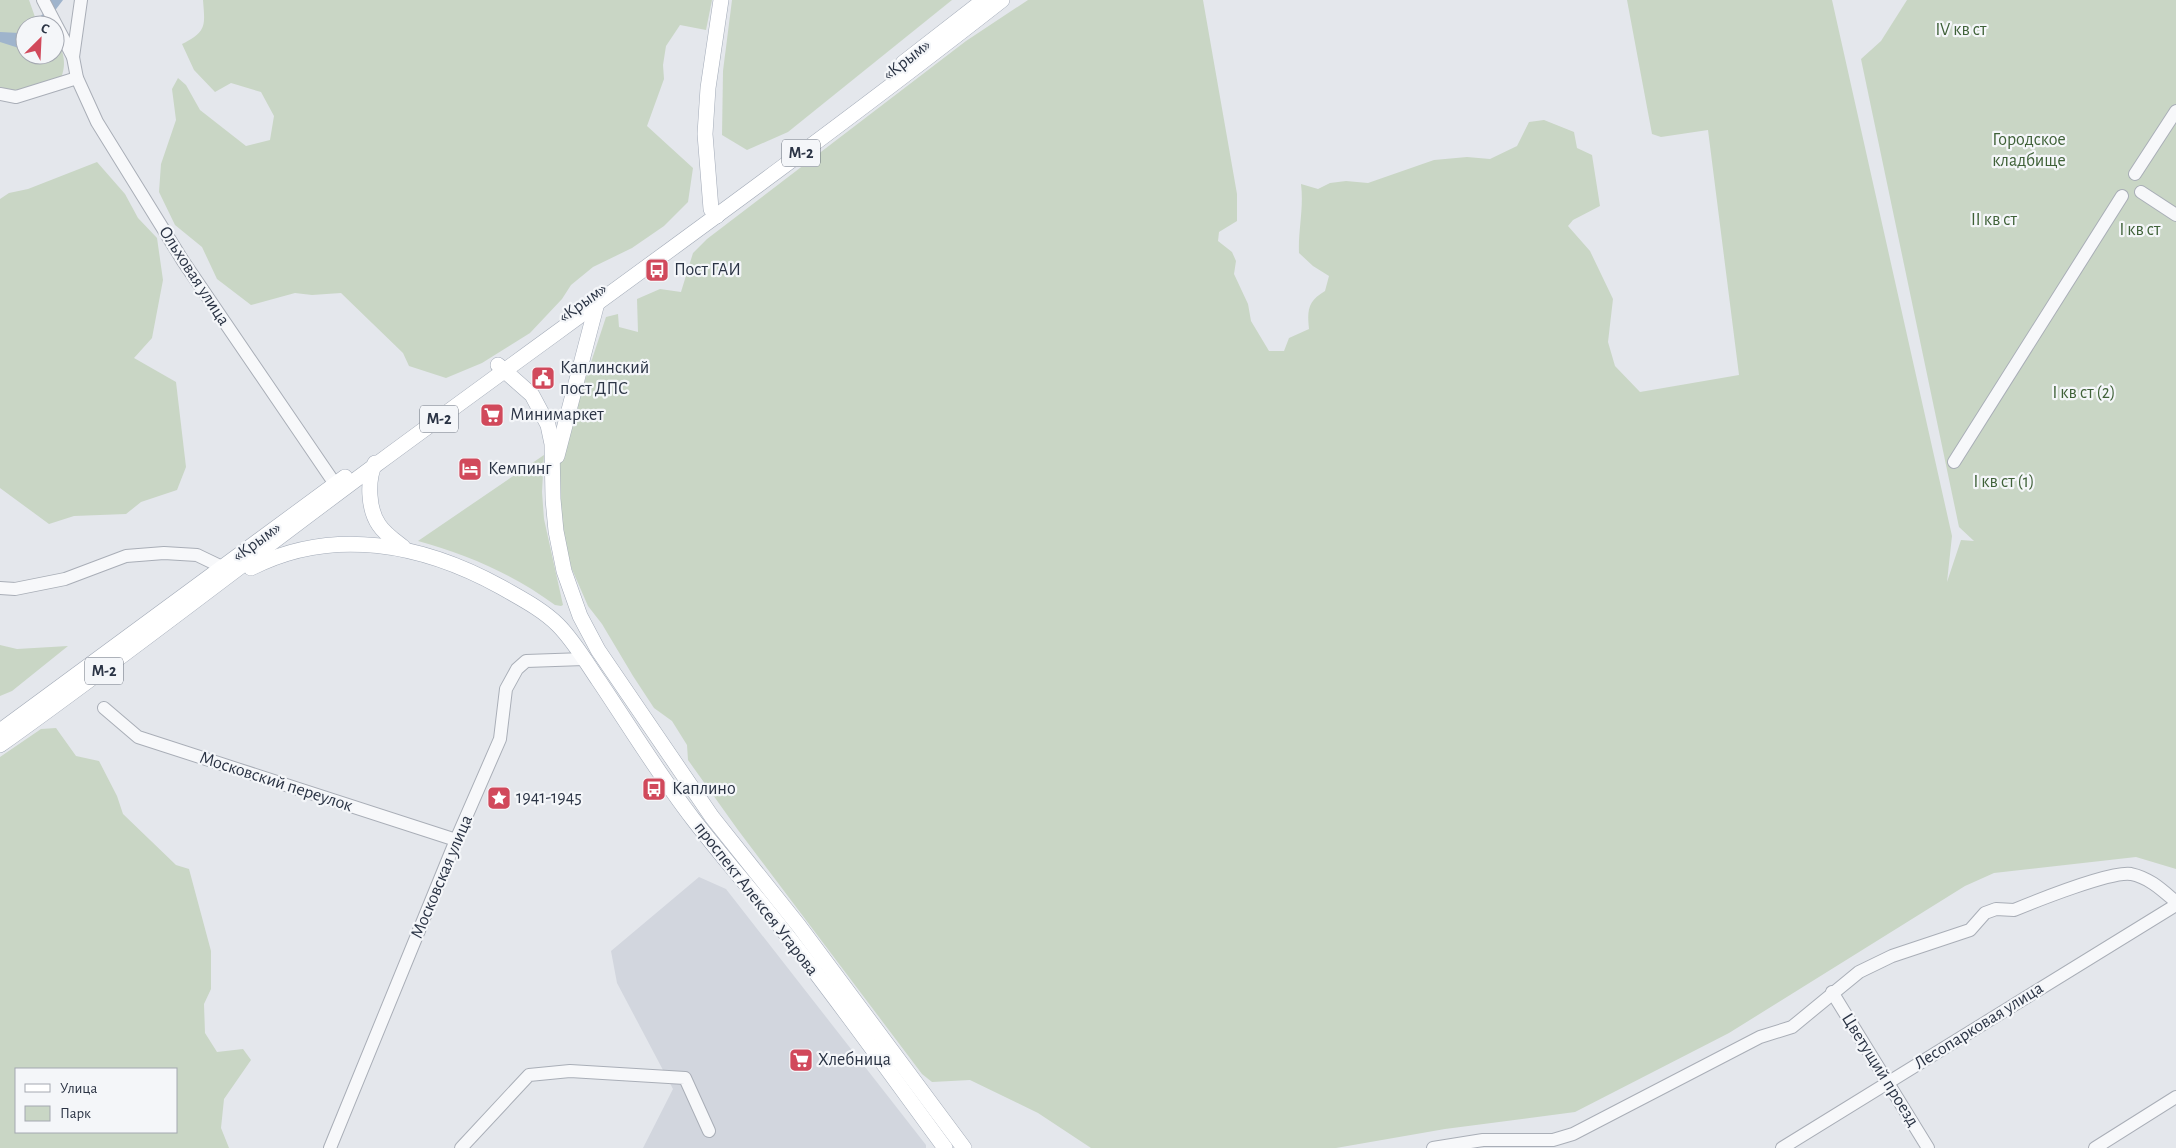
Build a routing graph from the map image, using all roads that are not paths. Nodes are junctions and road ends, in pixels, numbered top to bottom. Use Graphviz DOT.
graph roads {
  1 [pos="81,0"];
  2 [pos="721,0"];
  3 [pos="984,0"];
  4 [pos="1002,0"];
  5 [pos="45,4"];
  6 [pos="73,57"];
  7 [pos="77,78"];
  8 [pos="0,94"];
  9 [pos="2176,111"];
  10 [pos="2136,174"];
  11 [pos="2140,192"];
  12 [pos="2122,196"];
  13 [pos="714,213"];
  14 [pos="2176,215"];
  15 [pos="597,302"];
  16 [pos="501,368"];
  17 [pos="382,449"];
  18 [pos="1954,462"];
  19 [pos="373,466"];
  20 [pos="553,472"];
  21 [pos="335,484"];
  22 [pos="404,548"];
  23 [pos="222,567"];
  24 [pos="0,588"];
  25 [pos="206,594"];
  26 [pos="598,650"];
  27 [pos="584,659"];
  28 [pos="104,708"];
  29 [pos="0,731"];
  30 [pos="0,745"];
  31 [pos="456,840"];
  32 [pos="2176,903"];
  33 [pos="793,930"];
  34 [pos="1832,992"];
  35 [pos="1888,1082"];
  36 [pos="2176,1097"];
  37 [pos="710,1131"];
  38 [pos="1555,1144"];
  39 [pos="330,1148"];
  40 [pos="461,1148"];
  41 [pos="945,1148"];
  42 [pos="964,1148"];
  43 [pos="1432,1148"];
  44 [pos="1782,1148"];
  45 [pos="1928,1148"];
  46 [pos="2095,1148"];
  1 -- 6 [label="street, Ольховая улица"];
  2 -- 13 [label="main road"];
  3 -- 13 [label="main road, «Крым» / М-2"];
  4 -- 13 [label="main road, «Крым» / М-2"];
  5 -- 6 [label="street, Ольховая улица"];
  6 -- 7 [label="street, Ольховая улица"];
  7 -- 8 [label="street"];
  7 -- 21 [label="street, Ольховая улица"];
  9 -- 10 [label="street"];
  11 -- 14 [label="street"];
  12 -- 18 [label="street"];
  13 -- 15 [label="main road, «Крым» / М-2"];
  13 -- 16 [label="main road, «Крым» / М-2"];
  15 -- 16 [label="main road, «Крым» / М-2"];
  15 -- 20 [label="main road"];
  16 -- 17 [label="main road, «Крым» / М-2"];
  16 -- 19 [label="main road, «Крым» / М-2"];
  16 -- 20 [label="main road, проспект Алексея Угарова"];
  17 -- 19 [label="main road"];
  17 -- 21 [label="main road, «Крым» / М-2"];
  19 -- 22 [label="main road"];
  19 -- 25 [label="main road, М-2"];
  20 -- 26 [label="main road, проспект Алексея Угарова"];
  21 -- 23 [label="main road, «Крым» / М-2"];
  22 -- 25 [label="main road, проспект Алексея Угарова"];
  22 -- 27 [label="main road, проспект Алексея Угарова"];
  23 -- 24 [label="street"];
  23 -- 29 [label="main road, «Крым» / М-2"];
  25 -- 30 [label="main road, М-2"];
  26 -- 27 [label="main road"];
  26 -- 33 [label="main road, проспект Алексея Угарова"];
  27 -- 31 [label="street, Московская улица"];
  27 -- 33 [label="main road, проспект Алексея Угарова"];
  28 -- 31 [label="street, Московский переулок"];
  31 -- 39 [label="street, Московская улица"];
  32 -- 34 [label="street"];
  32 -- 35 [label="street, Лесопарковая улица"];
  33 -- 41 [label="main road, проспект Алексея Угарова"];
  33 -- 42 [label="main road, проспект Алексея Угарова"];
  34 -- 35 [label="street, Цветущий проезд"];
  34 -- 38 [label="street"];
  35 -- 44 [label="street, Лесопарковая улица"];
  35 -- 45 [label="street, Цветущий проезд"];
  36 -- 46 [label="street"];
  37 -- 40 [label="street"];
  38 -- 43 [label="street"];
}
